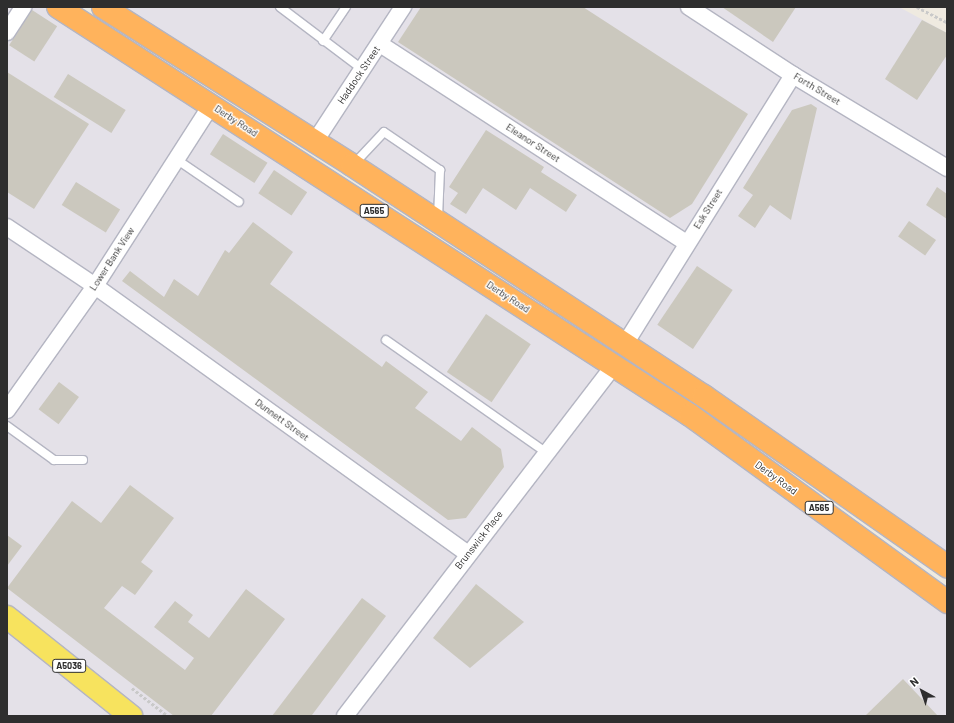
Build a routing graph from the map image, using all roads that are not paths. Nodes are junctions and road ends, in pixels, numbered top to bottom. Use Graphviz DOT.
graph roads {
  1 [pos="23,7"];
  2 [pos="58,7"];
  3 [pos="103,7"];
  4 [pos="280,7"];
  5 [pos="403,7"];
  6 [pos="689,7"];
  7 [pos="342,8"];
  8 [pos="7,32"];
  9 [pos="323,41"];
  10 [pos="380,44"];
  11 [pos="362,69"];
  12 [pos="793,75"];
  13 [pos="211,105"];
  14 [pos="314,143"];
  15 [pos="176,159"];
  16 [pos="352,165"];
  17 [pos="947,168"];
  18 [pos="239,202"];
  19 [pos="437,222"];
  20 [pos="7,227"];
  21 [pos="686,243"];
  22 [pos="95,286"];
  23 [pos="386,340"];
  24 [pos="625,344"];
  25 [pos="614,365"];
  26 [pos="7,410"];
  27 [pos="7,426"];
  28 [pos="547,453"];
  29 [pos="83,460"];
  30 [pos="468,554"];
  31 [pos="947,566"];
  32 [pos="947,602"];
  33 [pos="7,617"];
  34 [pos="131,716"];
  35 [pos="344,716"];
  1 -- 8 [label="street"];
  2 -- 13 [label="highway, Derby Road / A565"];
  3 -- 14 [label="highway, A565"];
  4 -- 9 [label="lane"];
  5 -- 10 [label="street, Haddock Street"];
  6 -- 12 [label="street, Forth Street"];
  7 -- 9 [label="lane"];
  9 -- 11 [label="lane"];
  10 -- 11 [label="street, Haddock Street"];
  10 -- 21 [label="street, Eleanor Street"];
  11 -- 14 [label="street, Haddock Street"];
  12 -- 17 [label="street, Forth Street"];
  12 -- 21 [label="street, Esk Street"];
  13 -- 15 [label="street, Lower Bank View"];
  13 -- 25 [label="highway, Derby Road / A565"];
  14 -- 16 [label="highway, A565"];
  15 -- 18 [label="lane"];
  15 -- 22 [label="street, Lower Bank View"];
  16 -- 19 [label="highway, A565"];
  16 -- 19 [label="lane"];
  19 -- 24 [label="highway, A565"];
  20 -- 22 [label="street, Dunnett Street"];
  21 -- 24 [label="street, Esk Street"];
  22 -- 26 [label="street, Lower Bank View"];
  22 -- 30 [label="street, Dunnett Street"];
  23 -- 28 [label="lane"];
  24 -- 31 [label="highway, A565"];
  25 -- 28 [label="street, Brunswick Place"];
  25 -- 32 [label="highway, Derby Road / A565"];
  27 -- 29 [label="lane"];
  28 -- 30 [label="street, Brunswick Place"];
  30 -- 35 [label="street, Brunswick Place"];
  33 -- 34 [label="main road, A5036"];
}
